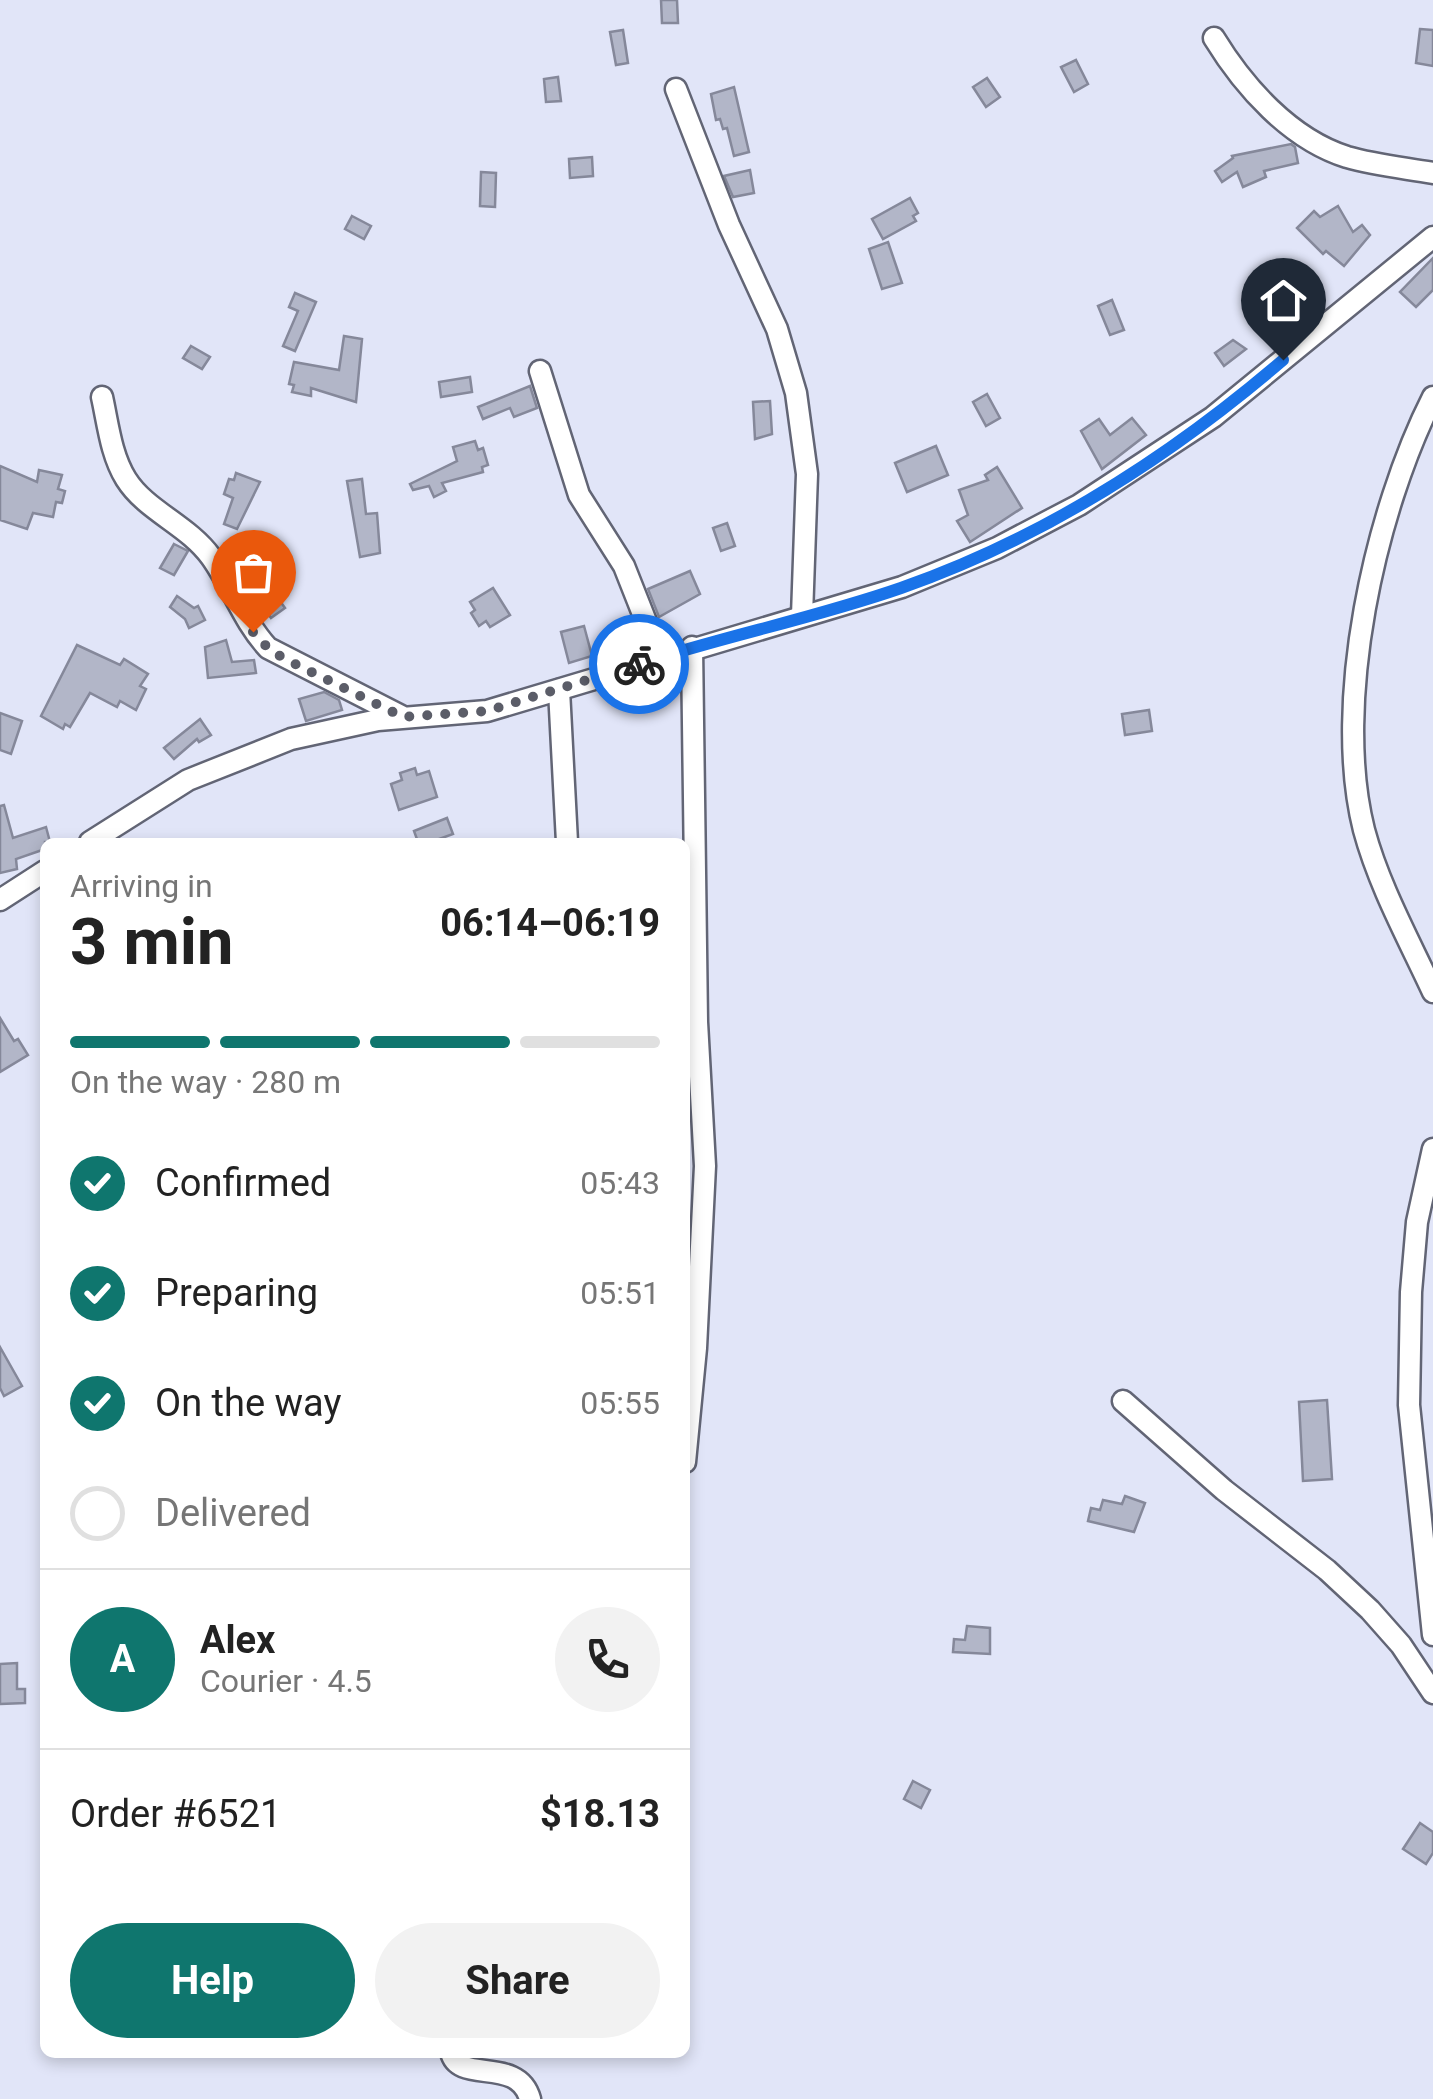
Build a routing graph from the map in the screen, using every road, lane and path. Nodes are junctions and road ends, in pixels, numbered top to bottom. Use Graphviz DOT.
graph roads {
  1 [pos="1214,38"];
  2 [pos="676,89"];
  3 [pos="1433,174"];
  4 [pos="1433,237"];
  5 [pos="540,372"];
  6 [pos="1433,397"];
  7 [pos="102,398"];
  8 [pos="802,616"];
  9 [pos="692,647"];
  10 [pos="660,658"];
  11 [pos="559,690"];
  12 [pos="403,717"];
  13 [pos="96,838"];
  14 [pos="567,838"];
  15 [pos="40,874"];
  16 [pos="0,900"];
  17 [pos="1433,992"];
  18 [pos="1433,1149"];
  19 [pos="1123,1401"];
  20 [pos="690,1410"];
  21 [pos="1433,1635"];
  22 [pos="1433,1693"];
  23 [pos="452,2058"];
  24 [pos="530,2099"];
  1 -- 3 [label="street"];
  2 -- 8 [label="street"];
  4 -- 8 [label="street"];
  5 -- 10 [label="street"];
  6 -- 17 [label="street"];
  7 -- 12 [label="street"];
  8 -- 9 [label="street"];
  9 -- 10 [label="street"];
  9 -- 20 [label="street"];
  10 -- 11 [label="street"];
  11 -- 12 [label="street"];
  11 -- 14 [label="street"];
  12 -- 13 [label="street"];
  15 -- 16 [label="street"];
  18 -- 21 [label="street"];
  19 -- 22 [label="street"];
  23 -- 24 [label="street"];
}
